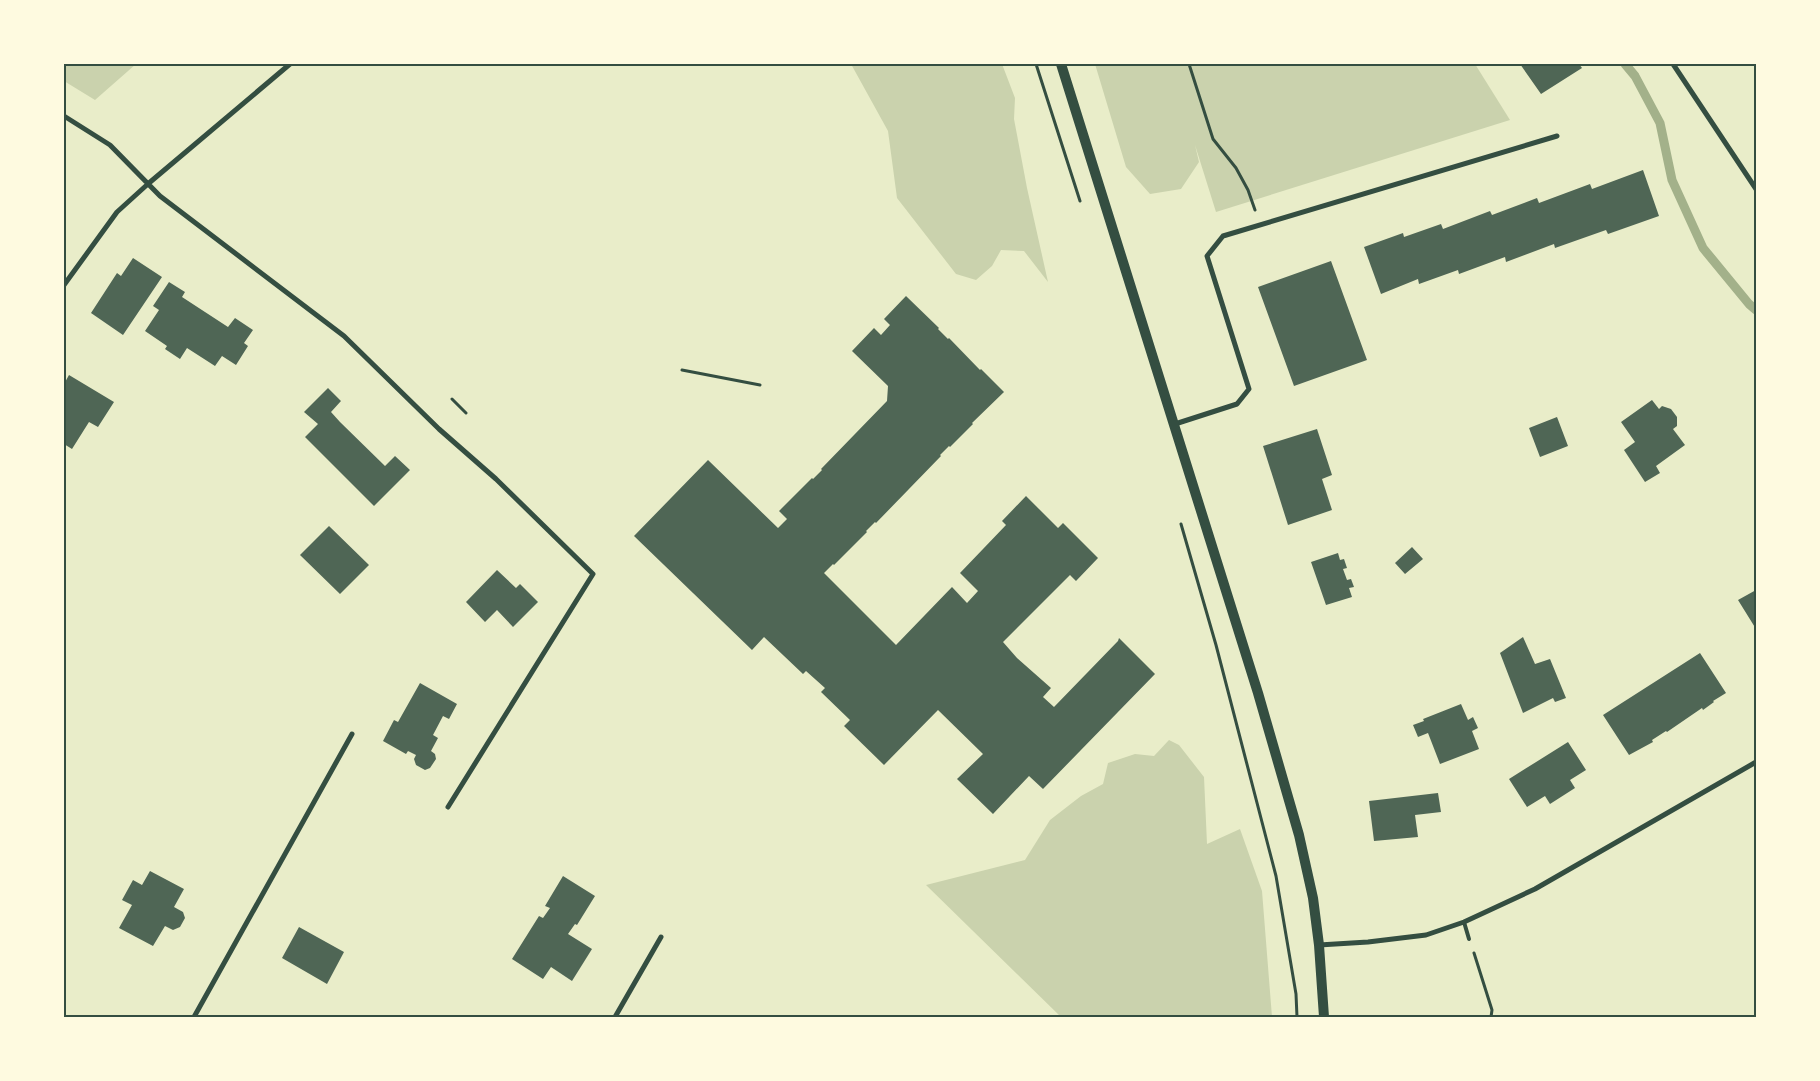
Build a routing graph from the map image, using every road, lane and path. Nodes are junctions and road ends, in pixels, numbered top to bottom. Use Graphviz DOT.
graph roads {
  1 [pos="290,64"];
  2 [pos="1036,64"];
  3 [pos="1061,64"];
  4 [pos="1189,64"];
  5 [pos="1673,64"];
  6 [pos="64,116"];
  7 [pos="1558,136"];
  8 [pos="149,183"];
  9 [pos="1756,190"];
  10 [pos="1082,206"];
  11 [pos="1260,225"];
  12 [pos="64,285"];
  13 [pos="682,370"];
  14 [pos="760,385"];
  15 [pos="452,399"];
  16 [pos="466,413"];
  17 [pos="1175,424"];
  18 [pos="1179,515"];
  19 [pos="352,734"];
  20 [pos="1756,762"];
  21 [pos="448,806"];
  22 [pos="1464,922"];
  23 [pos="662,937"];
  24 [pos="1469,940"];
  25 [pos="1319,945"];
  26 [pos="1297,1004"];
  27 [pos="1303,1004"];
  28 [pos="194,1017"];
  29 [pos="615,1017"];
  30 [pos="1297,1017"];
  31 [pos="1324,1017"];
  32 [pos="1491,1017"];
  1 -- 8 [label="street"];
  2 -- 10 [label="path"];
  3 -- 17 [label="main road"];
  4 -- 11 [label="path"];
  5 -- 9 [label="street"];
  6 -- 8 [label="street"];
  7 -- 11 [label="street"];
  8 -- 12 [label="street"];
  8 -- 21 [label="street"];
  11 -- 17 [label="street"];
  13 -- 14 [label="path"];
  15 -- 16 [label="path"];
  17 -- 25 [label="main road"];
  18 -- 26 [label="path"];
  19 -- 28 [label="street"];
  20 -- 22 [label="street"];
  22 -- 24 [label="lane"];
  22 -- 25 [label="street"];
  23 -- 29 [label="street"];
  24 -- 32 [label="path"];
  25 -- 31 [label="main road"];
  26 -- 27 [label="path"];
  26 -- 30 [label="path"];
}
